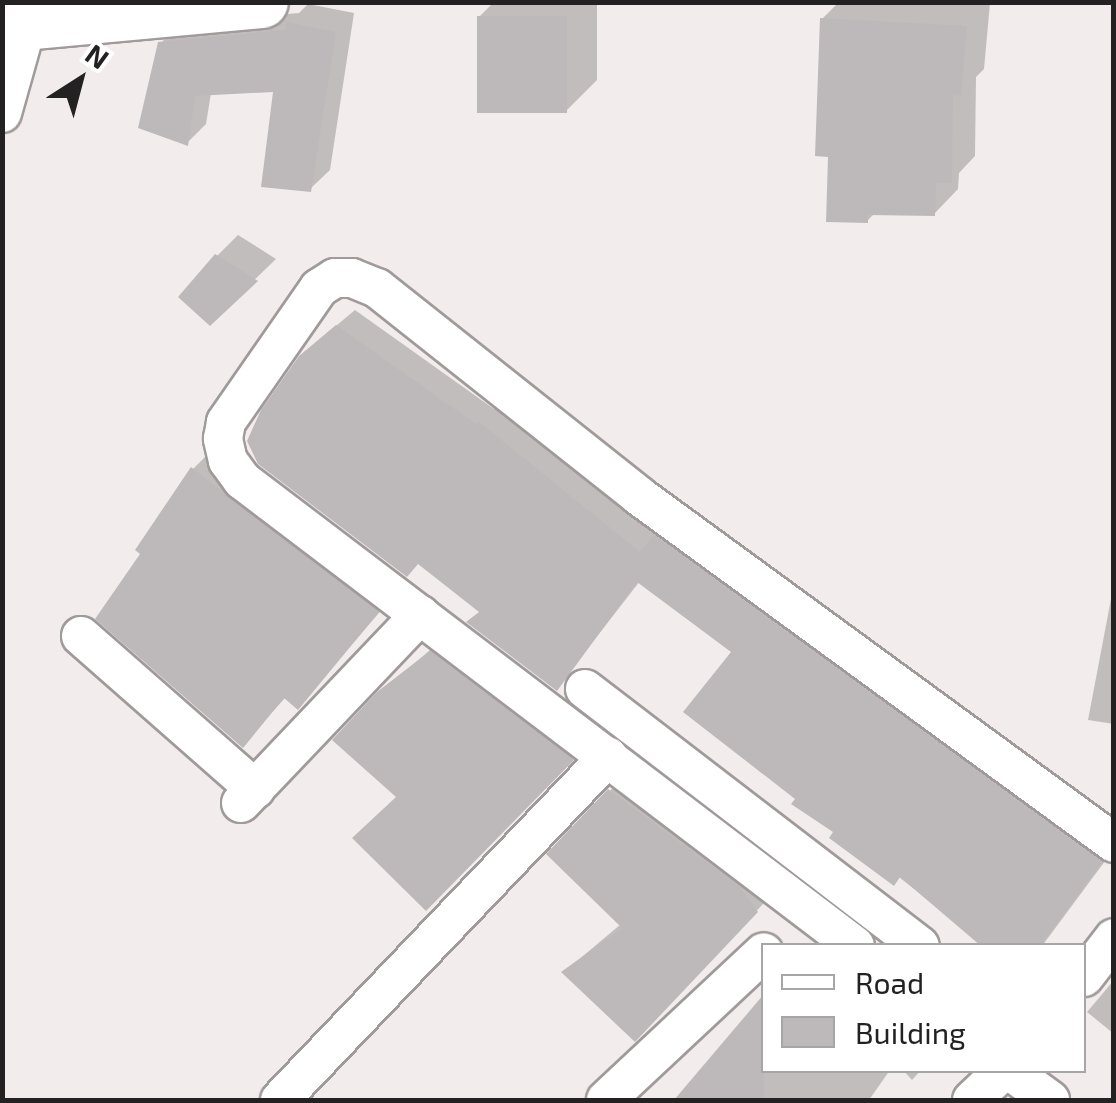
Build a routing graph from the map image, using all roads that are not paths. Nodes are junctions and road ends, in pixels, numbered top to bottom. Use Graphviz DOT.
graph roads {
  1 [pos="262,2"];
  2 [pos="10,18"];
  3 [pos="2,113"];
  4 [pos="420,615"];
  5 [pos="81,636"];
  6 [pos="586,689"];
  7 [pos="608,757"];
  8 [pos="1114,843"];
  9 [pos="810,909"];
  10 [pos="1114,938"];
  11 [pos="774,943"];
  12 [pos="851,943"];
  13 [pos="916,943"];
  14 [pos="761,955"];
  15 [pos="1086,974"];
  16 [pos="1004,1073"];
  17 [pos="1011,1073"];
  18 [pos="280,1100"];
  19 [pos="606,1100"];
  20 [pos="972,1100"];
  21 [pos="1050,1100"];
  1 -- 2 [label="main road"];
  2 -- 3 [label="street"];
  4 -- 5 [label="street"];
  4 -- 7 [label="street"];
  4 -- 8 [label="street"];
  6 -- 13 [label="street"];
  7 -- 9 [label="street"];
  7 -- 18 [label="street"];
  9 -- 11 [label="street"];
  9 -- 12 [label="street"];
  10 -- 15 [label="street"];
  14 -- 19 [label="street"];
  16 -- 20 [label="street"];
  17 -- 21 [label="street"];
}
